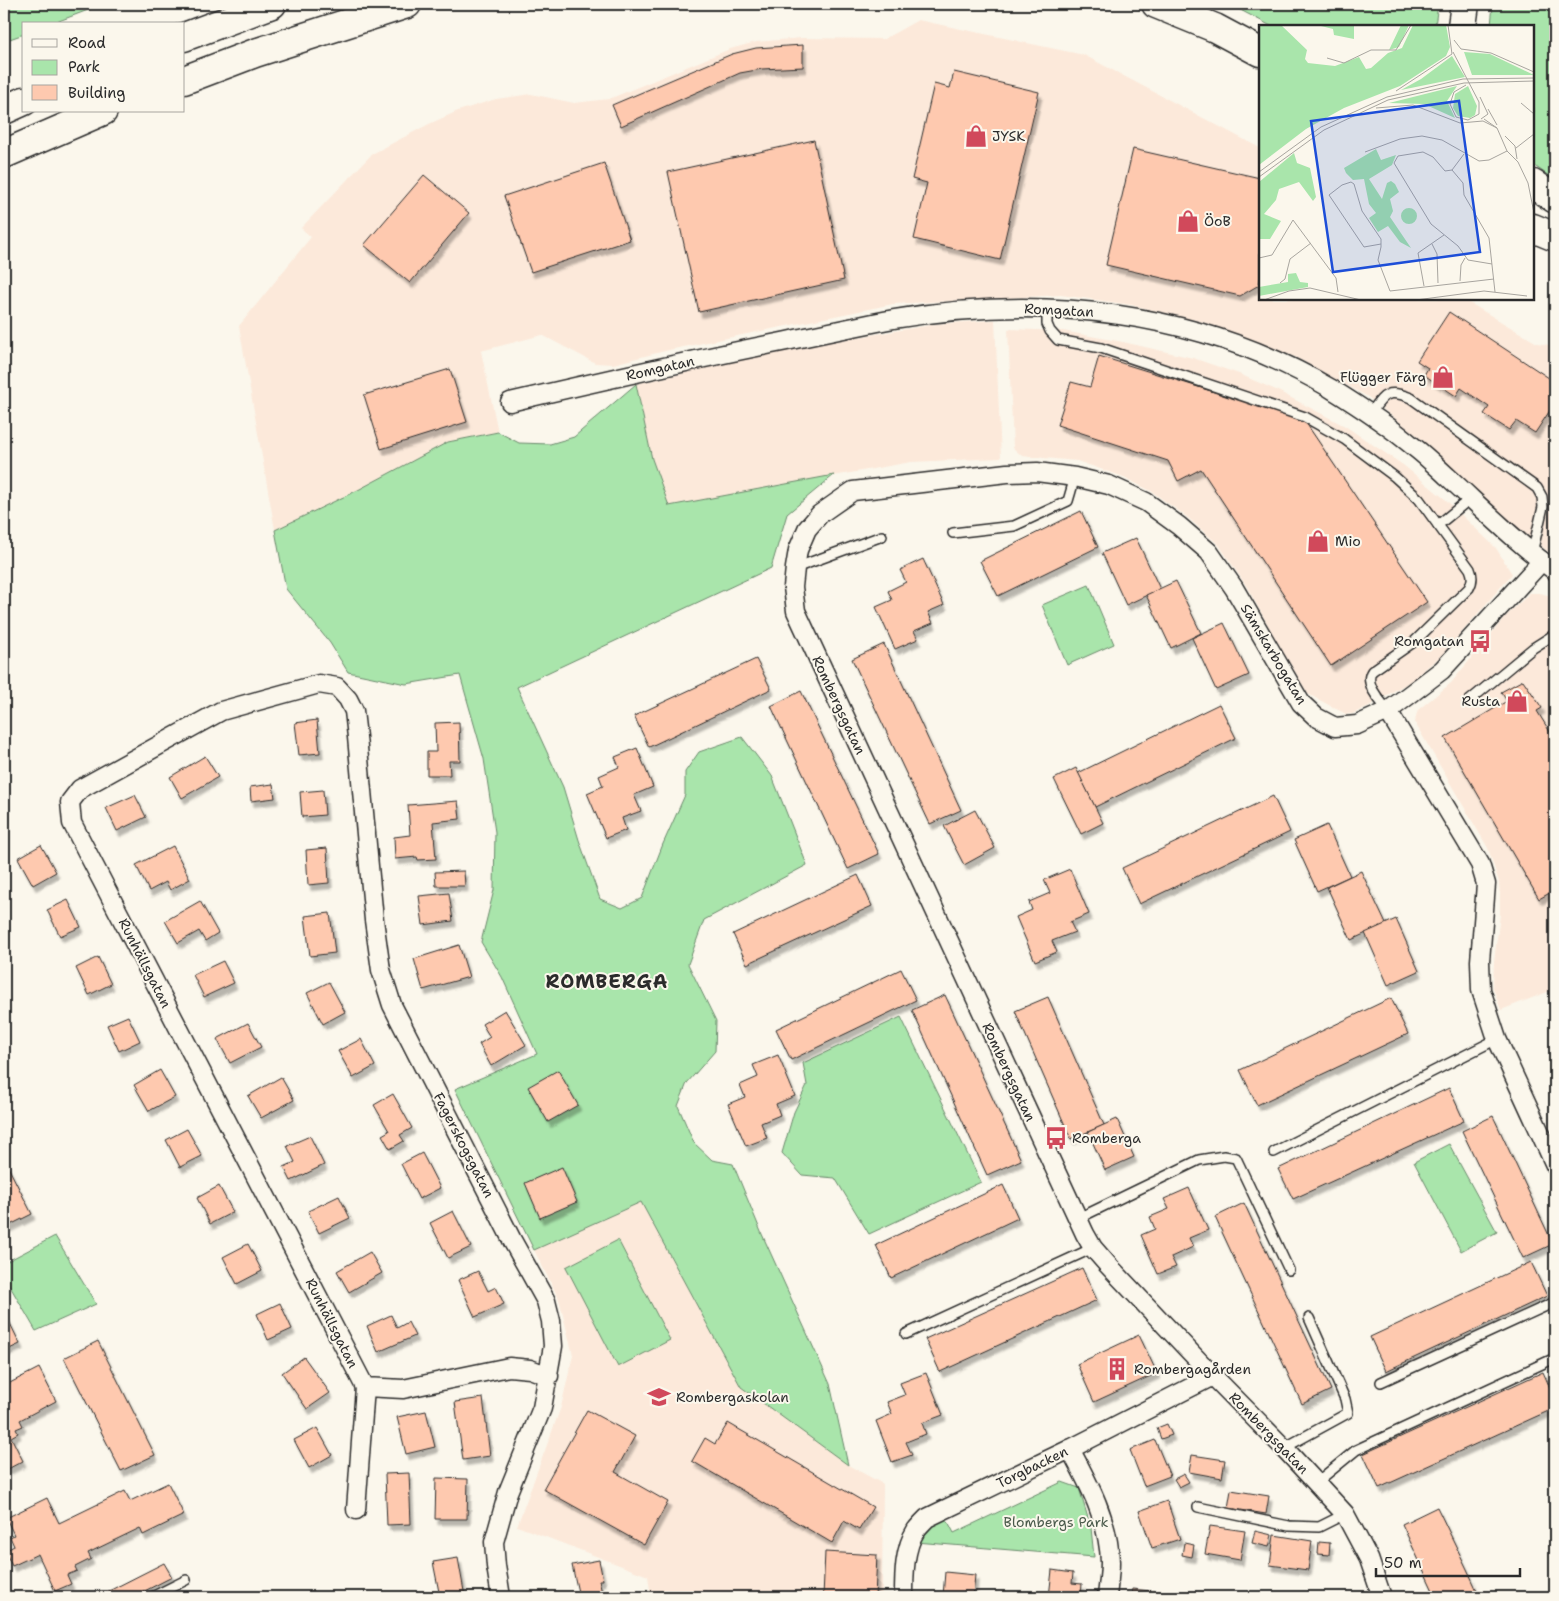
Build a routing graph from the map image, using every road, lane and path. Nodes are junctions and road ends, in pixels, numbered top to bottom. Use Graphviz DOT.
graph roads {
  1 [pos="272,4"];
  2 [pos="407,4"];
  3 [pos="1156,4"];
  4 [pos="1465,4"];
  5 [pos="1462,25"];
  6 [pos="185,37"];
  7 [pos="1259,51"];
  8 [pos="185,80"];
  9 [pos="22,102"];
  10 [pos="4,110"];
  11 [pos="101,112"];
  12 [pos="4,154"];
  13 [pos="1534,185"];
  14 [pos="1555,199"];
  15 [pos="1534,228"];
  16 [pos="1555,237"];
  17 [pos="1046,307"];
  18 [pos="510,402"];
  19 [pos="1370,414"];
  20 [pos="1075,478"];
  21 [pos="853,491"];
  22 [pos="1471,498"];
  23 [pos="1438,525"];
  24 [pos="953,533"];
  25 [pos="882,536"];
  26 [pos="1543,562"];
  27 [pos="795,568"];
  28 [pos="1555,634"];
  29 [pos="338,687"];
  30 [pos="1469,700"];
  31 [pos="1388,711"];
  32 [pos="1497,1039"];
  33 [pos="1274,1152"];
  34 [pos="1555,1165"];
  35 [pos="1077,1218"];
  36 [pos="1093,1248"];
  37 [pos="1288,1270"];
  38 [pos="1555,1302"];
  39 [pos="1309,1318"];
  40 [pos="906,1334"];
  41 [pos="1555,1358"];
  42 [pos="549,1376"];
  43 [pos="1213,1376"];
  44 [pos="1381,1382"];
  45 [pos="365,1387"];
  46 [pos="1284,1448"];
  47 [pos="1070,1449"];
  48 [pos="1317,1482"];
  49 [pos="1198,1507"];
  50 [pos="356,1510"];
  51 [pos="1345,1514"];
  52 [pos="186,1580"];
  53 [pos="152,1597"];
  54 [pos="501,1597"];
  55 [pos="904,1597"];
  56 [pos="1106,1597"];
  57 [pos="1382,1597"];
  1 -- 6 [label="highway"];
  2 -- 8 [label="highway"];
  3 -- 7 [label="highway"];
  4 -- 5 [label="highway"];
  9 -- 10 [label="highway"];
  11 -- 12 [label="highway"];
  13 -- 14 [label="highway"];
  15 -- 16 [label="highway"];
  17 -- 18 [label="street, Romgatan"];
  17 -- 19 [label="street, Romgatan"];
  17 -- 23 [label="lane"];
  19 -- 22 [label="street, Romgatan"];
  19 -- 26 [label="lane"];
  20 -- 21 [label="street, Sämskarbogatan"];
  20 -- 24 [label="lane"];
  20 -- 31 [label="street, Sämskarbogatan"];
  21 -- 27 [label="street, Rombergsgatan"];
  22 -- 23 [label="lane"];
  22 -- 26 [label="street, Romgatan"];
  23 -- 31 [label="lane"];
  25 -- 27 [label="lane"];
  26 -- 31 [label="street"];
  27 -- 35 [label="street, Rombergsgatan"];
  28 -- 30 [label="lane"];
  29 -- 42 [label="street, Fagerskogsgatan"];
  29 -- 45 [label="street, Runhällsgatan"];
  31 -- 32 [label="street"];
  32 -- 33 [label="lane"];
  32 -- 34 [label="street"];
  35 -- 36 [label="street, Rombergsgatan"];
  35 -- 37 [label="lane"];
  36 -- 40 [label="lane"];
  36 -- 43 [label="street, Rombergsgatan"];
  38 -- 44 [label="lane"];
  39 -- 46 [label="lane"];
  41 -- 48 [label="lane"];
  42 -- 45 [label="street"];
  42 -- 54 [label="street, Fagerskogsgatan"];
  43 -- 46 [label="street, Rombergsgatan"];
  43 -- 47 [label="street, Torgbacken"];
  45 -- 50 [label="street"];
  46 -- 48 [label="street, Rombergsgatan"];
  47 -- 55 [label="street, Torgbacken"];
  47 -- 56 [label="street"];
  48 -- 51 [label="street, Rombergsgatan"];
  49 -- 51 [label="lane"];
  51 -- 57 [label="street, Rombergsgatan"];
  52 -- 53 [label="lane"];
}
